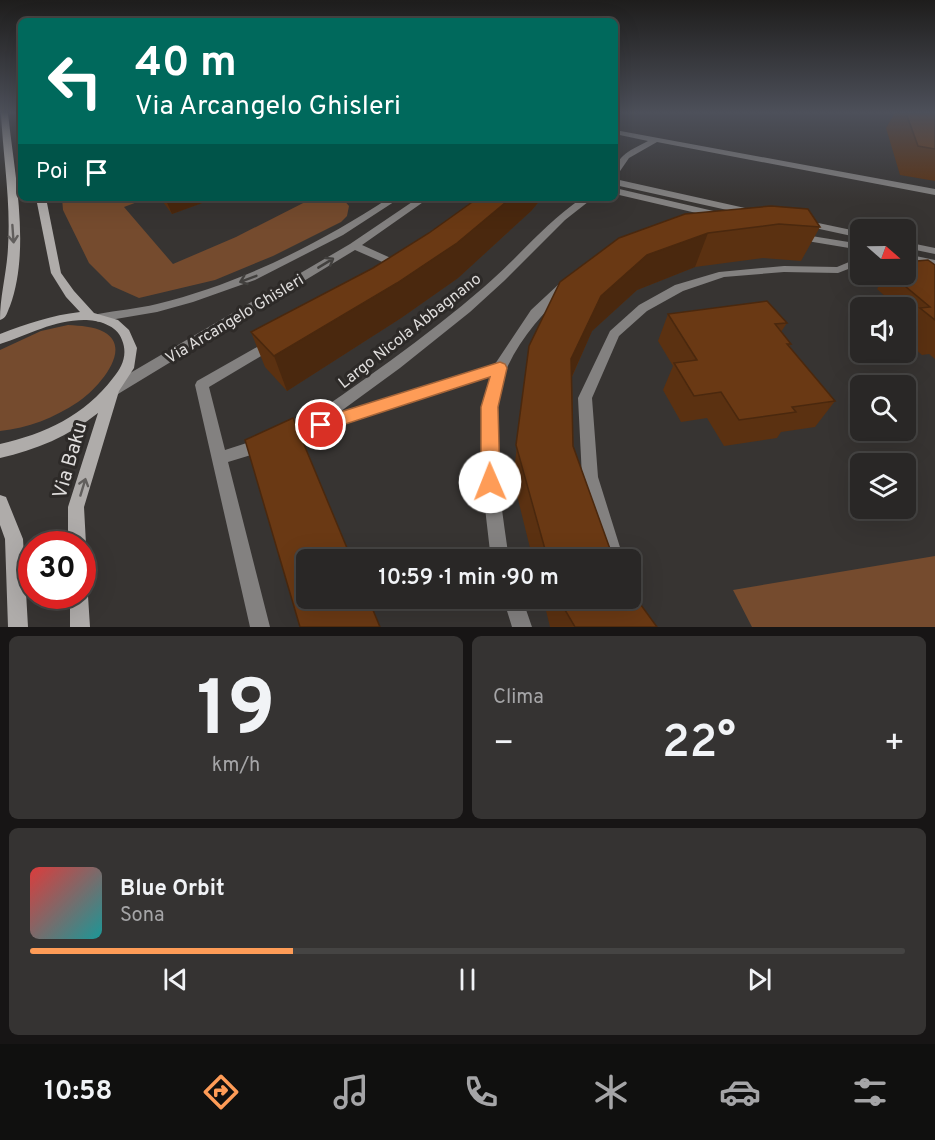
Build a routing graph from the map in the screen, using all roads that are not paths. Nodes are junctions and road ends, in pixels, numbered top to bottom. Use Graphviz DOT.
graph roads {
  1 [pos="6,142"];
  2 [pos="650,142"];
  3 [pos="666,142"];
  4 [pos="618,168"];
  5 [pos="618,183"];
  6 [pos="618,192"];
  7 [pos="935,192"];
  8 [pos="42,201"];
  9 [pos="388,201"];
  10 [pos="420,201"];
  11 [pos="583,201"];
  12 [pos="850,235"];
  13 [pos="850,244"];
  14 [pos="354,246"];
  15 [pos="916,247"];
  16 [pos="935,251"];
  17 [pos="916,259"];
  18 [pos="935,263"];
  19 [pos="850,265"];
  20 [pos="401,267"];
  21 [pos="571,280"];
  22 [pos="0,315"];
  23 [pos="94,317"];
  24 [pos="281,338"];
  25 [pos="0,339"];
  26 [pos="500,368"];
  27 [pos="113,390"];
  28 [pos="287,436"];
  29 [pos="0,451"];
  30 [pos="220,458"];
  31 [pos="0,503"];
  32 [pos="77,531"];
  33 [pos="499,549"];
  34 [pos="612,549"];
  35 [pos="79,609"];
  36 [pos="516,609"];
  37 [pos="18,627"];
  38 [pos="80,627"];
  39 [pos="260,627"];
  40 [pos="522,627"];
  1 -- 22 [label="main road, one-way"];
  2 -- 4 [label="street"];
  3 -- 7 [label="street"];
  5 -- 6 [label="street"];
  8 -- 23 [label="main road"];
  9 -- 23 [label="street, Via Arcangelo Ghisleri, one-way"];
  10 -- 14 [label="street, Via Arcangelo Ghisleri"];
  11 -- 28 [label="street, Largo Nicola Abbagnano"];
  12 -- 13 [label="street"];
  14 -- 20 [label="street"];
  27 -- 14 [label="street, Via Arcangelo Ghisleri, one-way"];
  15 -- 16 [label="street"];
  17 -- 18 [label="street"];
  19 -- 34 [label="street"];
  21 -- 26 [label="street"];
  23 -- 25 [label="main road"];
  23 -- 27 [label="main road"];
  24 -- 30 [label="street"];
  26 -- 28 [label="street"];
  26 -- 33 [label="street"];
  27 -- 29 [label="main road"];
  32 -- 27 [label="main road, Via Baku, one-way"];
  28 -- 30 [label="street"];
  30 -- 39 [label="street"];
  31 -- 37 [label="main road"];
  35 -- 38 [label="main road"];
  36 -- 40 [label="street"];
}
